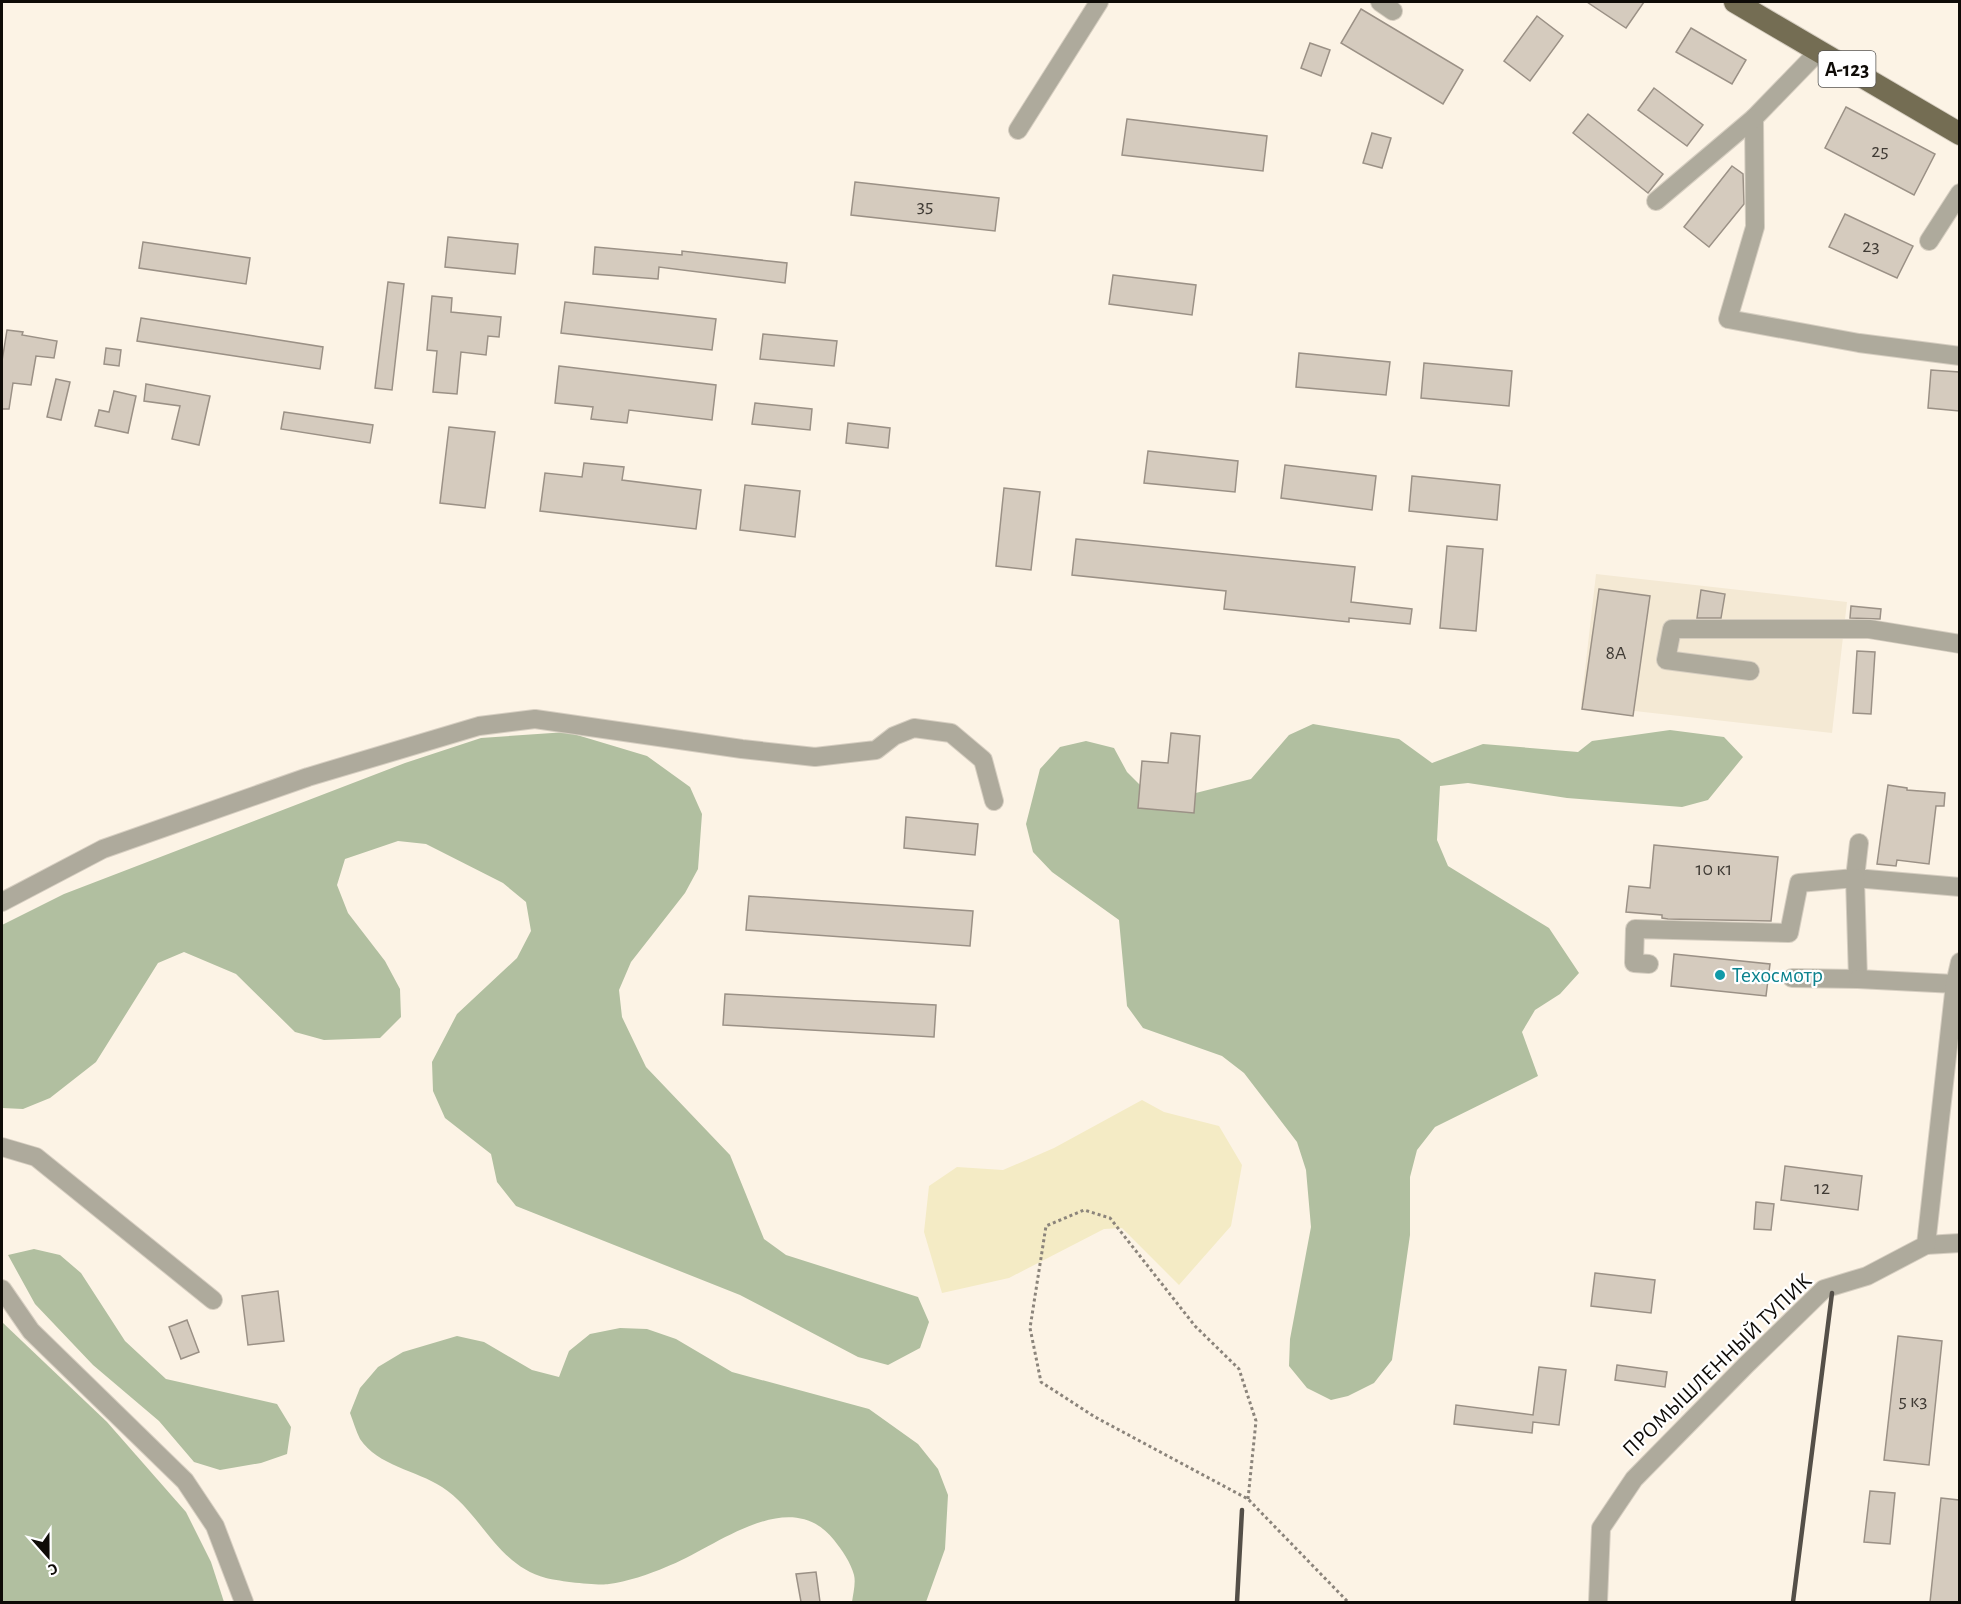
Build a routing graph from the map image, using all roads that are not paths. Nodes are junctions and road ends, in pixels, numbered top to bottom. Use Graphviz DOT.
graph roads {
  1 [pos="1099,2"];
  2 [pos="1735,2"];
  3 [pos="1818,52"];
  4 [pos="1754,118"];
  5 [pos="1018,130"];
  6 [pos="1959,134"];
  7 [pos="1959,193"];
  8 [pos="1656,201"];
  9 [pos="1929,241"];
  10 [pos="1959,356"];
  11 [pos="1959,644"];
  12 [pos="1750,671"];
  13 [pos="994,801"];
  14 [pos="1859,843"];
  15 [pos="1855,878"];
  16 [pos="1959,887"];
  17 [pos="2,902"];
  18 [pos="1959,962"];
  19 [pos="1649,964"];
  20 [pos="1792,978"];
  21 [pos="1858,979"];
  22 [pos="1955,984"];
  23 [pos="2,1147"];
  24 [pos="1959,1243"];
  25 [pos="1926,1245"];
  26 [pos="2,1289"];
  27 [pos="213,1300"];
  28 [pos="244,1602"];
  29 [pos="1598,1602"];
  1 -- 5 [label="street"];
  2 -- 3 [label="main road, А-123"];
  3 -- 4 [label="street"];
  3 -- 6 [label="main road, А-123"];
  4 -- 8 [label="street"];
  4 -- 10 [label="street"];
  7 -- 9 [label="street"];
  11 -- 12 [label="street"];
  13 -- 17 [label="street"];
  14 -- 15 [label="street"];
  15 -- 16 [label="street"];
  15 -- 19 [label="street"];
  15 -- 21 [label="street"];
  18 -- 22 [label="street"];
  20 -- 21 [label="street"];
  21 -- 22 [label="street"];
  22 -- 25 [label="street"];
  23 -- 27 [label="street"];
  24 -- 25 [label="street"];
  25 -- 29 [label="street, ПРОМЫШЛЕННЫЙ ТУПИК"];
  26 -- 28 [label="street"];
}
